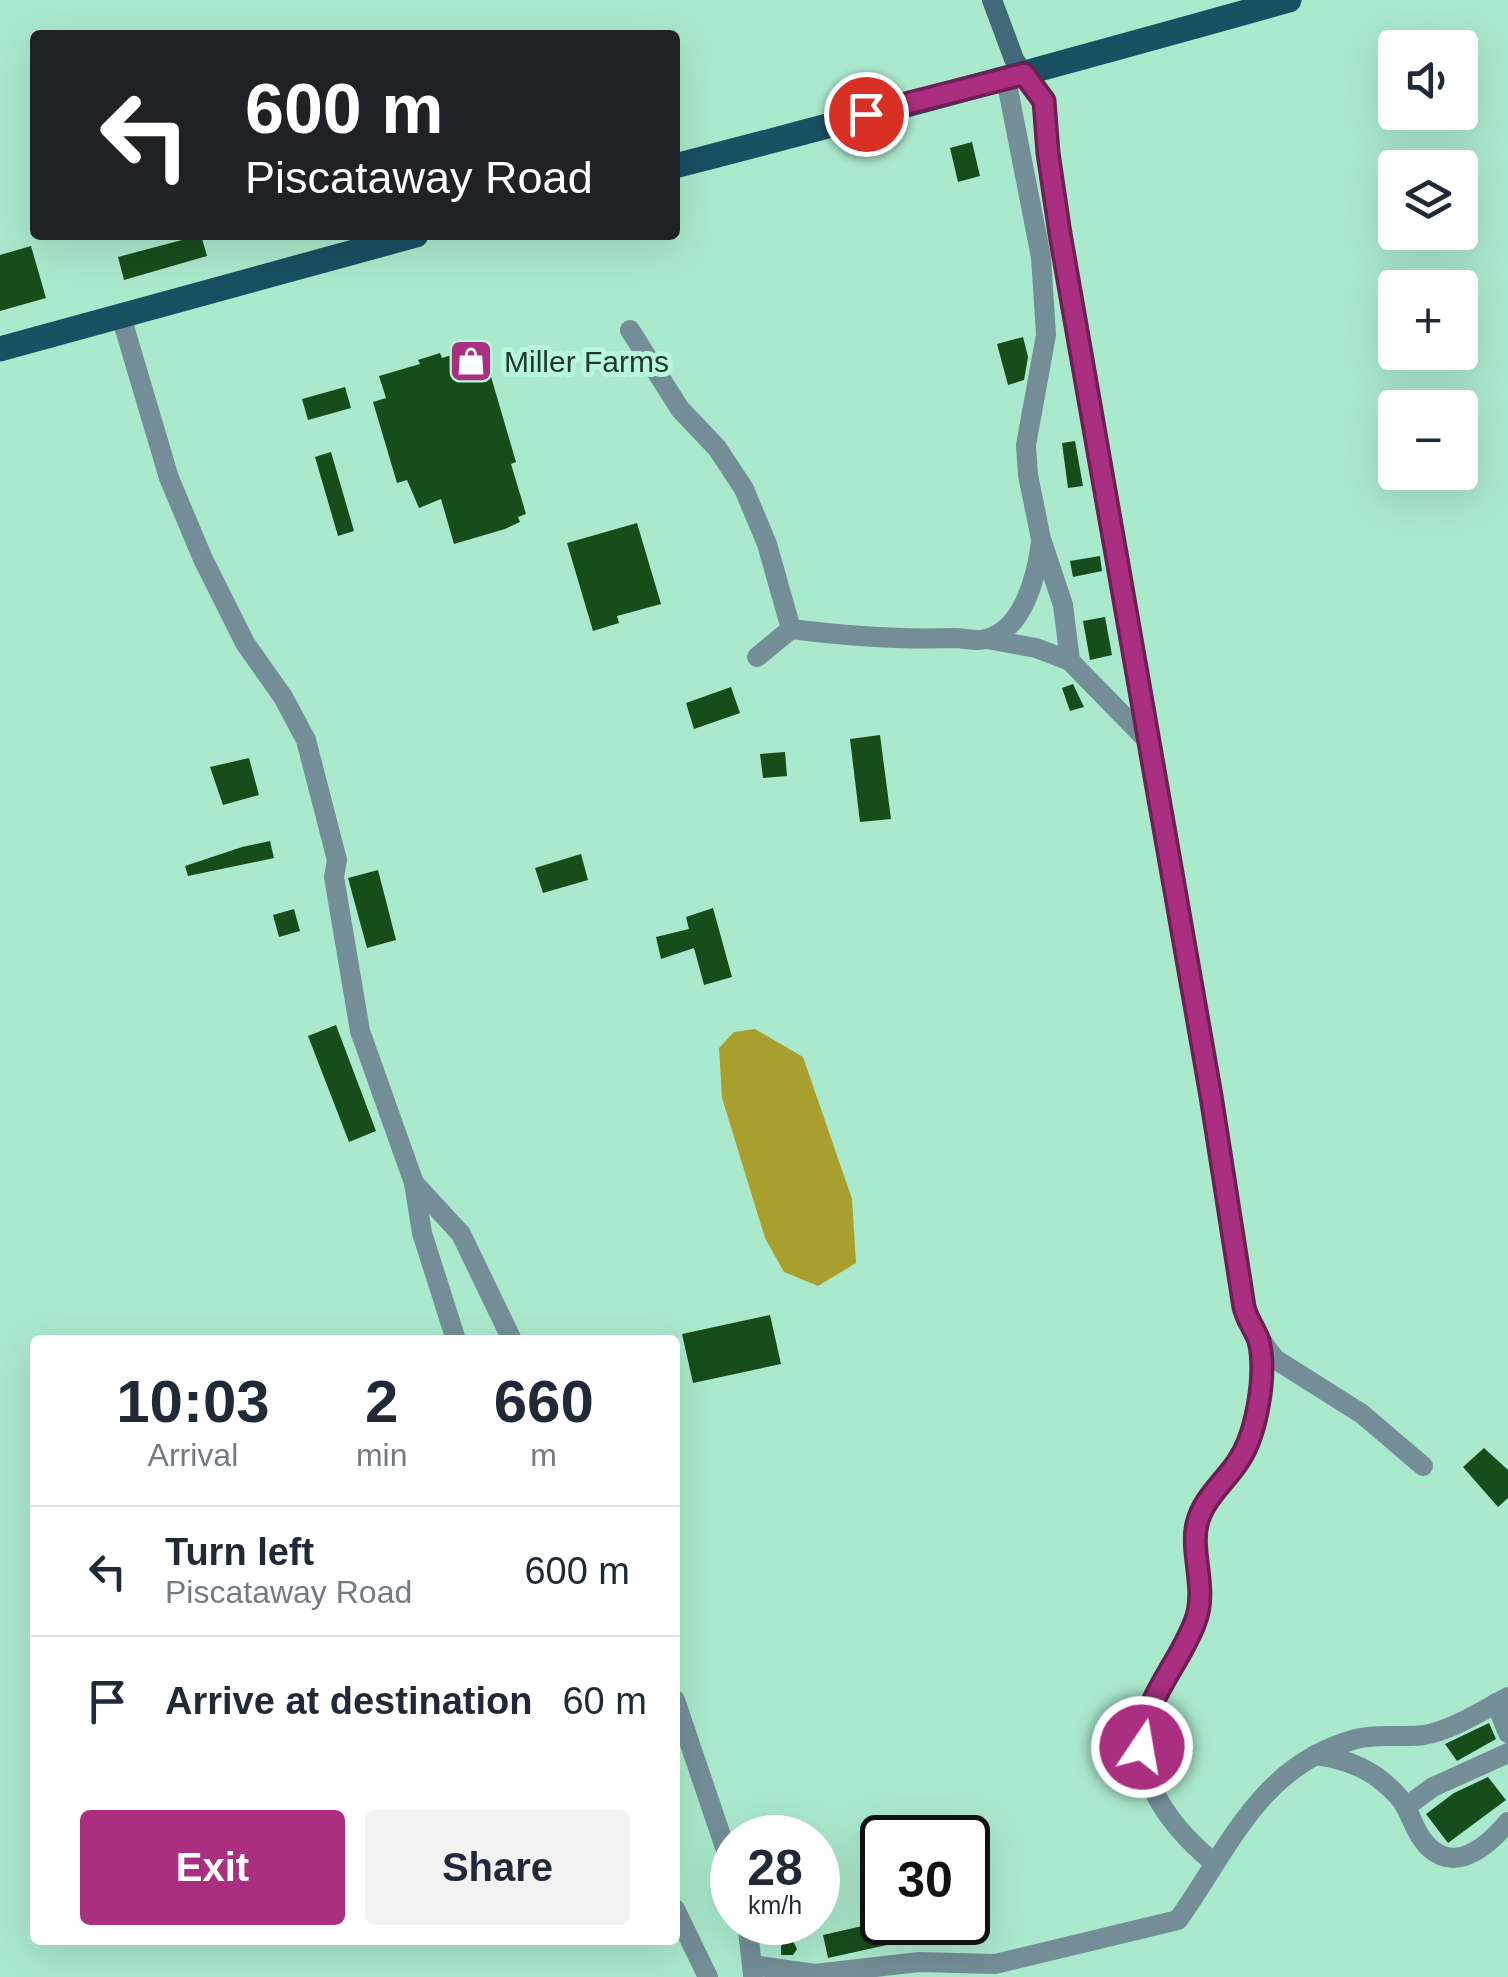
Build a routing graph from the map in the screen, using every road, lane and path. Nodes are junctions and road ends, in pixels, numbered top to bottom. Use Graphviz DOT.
graph roads {
  1 [pos="992,0"];
  2 [pos="1289,0"];
  3 [pos="1015,77"];
  4 [pos="680,165"];
  5 [pos="398,240"];
  6 [pos="121,316"];
  7 [pos="630,330"];
  8 [pos="0,350"];
  9 [pos="1041,539"];
  10 [pos="791,630"];
  11 [pos="987,640"];
  12 [pos="758,656"];
  13 [pos="1070,661"];
  14 [pos="1148,741"];
  15 [pos="414,1182"];
  16 [pos="454,1335"];
  17 [pos="510,1335"];
  18 [pos="1258,1340"];
  19 [pos="1423,1466"];
  20 [pos="1502,1700"];
  21 [pos="680,1711"];
  22 [pos="1508,1733"];
  23 [pos="1508,1753"];
  24 [pos="1314,1754"];
  25 [pos="1406,1806"];
  26 [pos="715,1815"];
  27 [pos="1508,1822"];
  28 [pos="1214,1862"];
  29 [pos="680,1919"];
  30 [pos="750,1945"];
  31 [pos="753,1971"];
  32 [pos="708,1977"];
  1 -- 3 [label="street"];
  2 -- 3 [label="main road"];
  3 -- 4 [label="main road"];
  3 -- 9 [label="street"];
  3 -- 14 [label="street"];
  5 -- 6 [label="main road"];
  6 -- 8 [label="main road"];
  6 -- 15 [label="street"];
  7 -- 10 [label="street"];
  9 -- 11 [label="street"];
  9 -- 13 [label="street"];
  10 -- 11 [label="street"];
  10 -- 12 [label="street"];
  11 -- 13 [label="street"];
  13 -- 14 [label="street"];
  14 -- 18 [label="street"];
  15 -- 16 [label="street"];
  15 -- 17 [label="street"];
  18 -- 19 [label="street"];
  18 -- 28 [label="street"];
  20 -- 22 [label="street"];
  20 -- 24 [label="street"];
  21 -- 26 [label="street"];
  23 -- 25 [label="street"];
  24 -- 25 [label="street"];
  24 -- 28 [label="street"];
  25 -- 27 [label="street"];
  28 -- 31 [label="street"];
  29 -- 32 [label="street"];
  30 -- 31 [label="street"];
}
